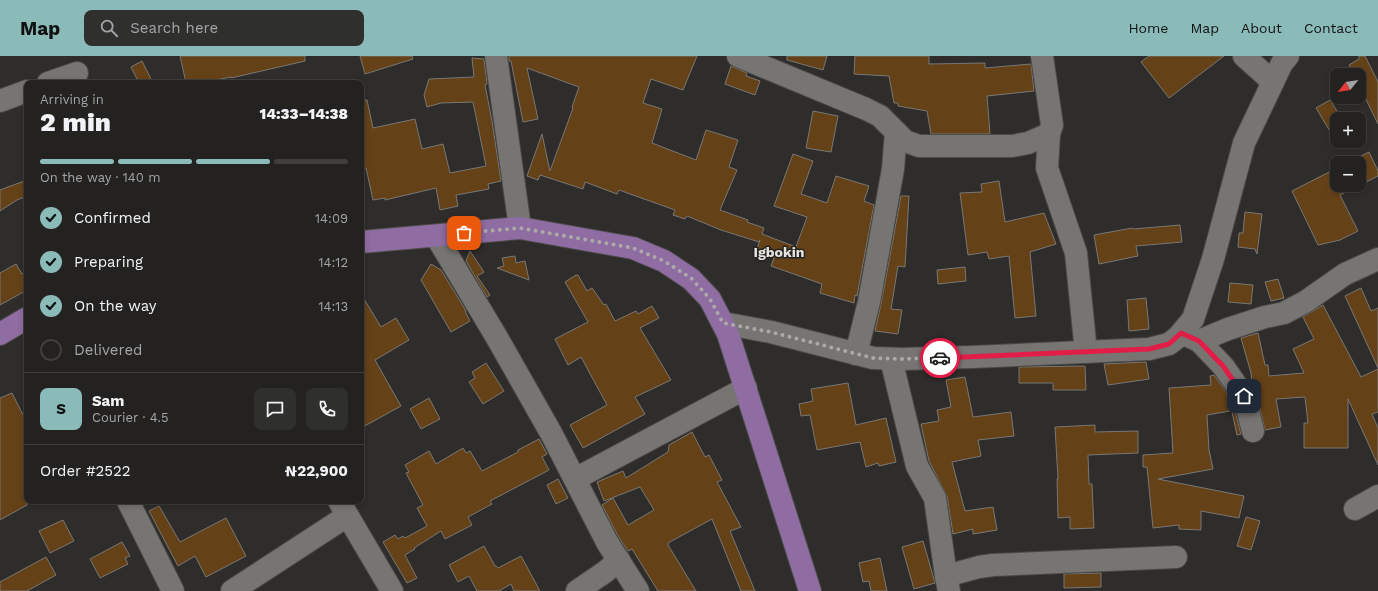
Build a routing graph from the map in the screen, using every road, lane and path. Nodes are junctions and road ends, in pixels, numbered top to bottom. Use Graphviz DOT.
graph roads {
  1 [pos="496,56"];
  2 [pos="738,56"];
  3 [pos="1042,56"];
  4 [pos="1244,56"];
  5 [pos="1288,56"];
  6 [pos="76,71"];
  7 [pos="55,80"];
  8 [pos="1273,82"];
  9 [pos="24,92"];
  10 [pos="0,101"];
  11 [pos="896,132"];
  12 [pos="1049,134"];
  13 [pos="1019,145"];
  14 [pos="1047,168"];
  15 [pos="520,228"];
  16 [pos="436,236"];
  17 [pos="364,242"];
  18 [pos="1378,259"];
  19 [pos="24,320"];
  20 [pos="723,323"];
  21 [pos="0,334"];
  22 [pos="1190,337"];
  23 [pos="1086,352"];
  24 [pos="856,354"];
  25 [pos="891,359"];
  26 [pos="746,388"];
  27 [pos="1253,431"];
  28 [pos="575,479"];
  29 [pos="1378,496"];
  30 [pos="130,504"];
  31 [pos="343,508"];
  32 [pos="1355,509"];
  33 [pos="1176,557"];
  34 [pos="619,560"];
  35 [pos="947,583"];
  36 [pos="173,591"];
  37 [pos="232,591"];
  38 [pos="392,591"];
  39 [pos="577,591"];
  40 [pos="638,591"];
  41 [pos="810,591"];
  1 -- 15 [label="street"];
  2 -- 11 [label="street"];
  3 -- 12 [label="street"];
  4 -- 8 [label="street"];
  5 -- 8 [label="street"];
  6 -- 7 [label="street"];
  8 -- 22 [label="street"];
  9 -- 10 [label="street"];
  11 -- 13 [label="street"];
  11 -- 24 [label="street"];
  12 -- 13 [label="street"];
  12 -- 14 [label="street"];
  13 -- 14 [label="street"];
  14 -- 23 [label="street"];
  15 -- 16 [label="main road"];
  15 -- 20 [label="main road"];
  16 -- 17 [label="main road"];
  16 -- 28 [label="street"];
  18 -- 22 [label="street"];
  19 -- 21 [label="main road"];
  20 -- 24 [label="street"];
  20 -- 26 [label="main road"];
  22 -- 23 [label="street"];
  22 -- 27 [label="street"];
  23 -- 25 [label="street"];
  24 -- 25 [label="street"];
  25 -- 35 [label="street"];
  26 -- 28 [label="street"];
  26 -- 41 [label="main road"];
  28 -- 34 [label="street"];
  29 -- 32 [label="street"];
  30 -- 36 [label="street"];
  31 -- 37 [label="street"];
  31 -- 38 [label="street"];
  33 -- 35 [label="street"];
  34 -- 39 [label="street"];
  34 -- 40 [label="street"];
}
